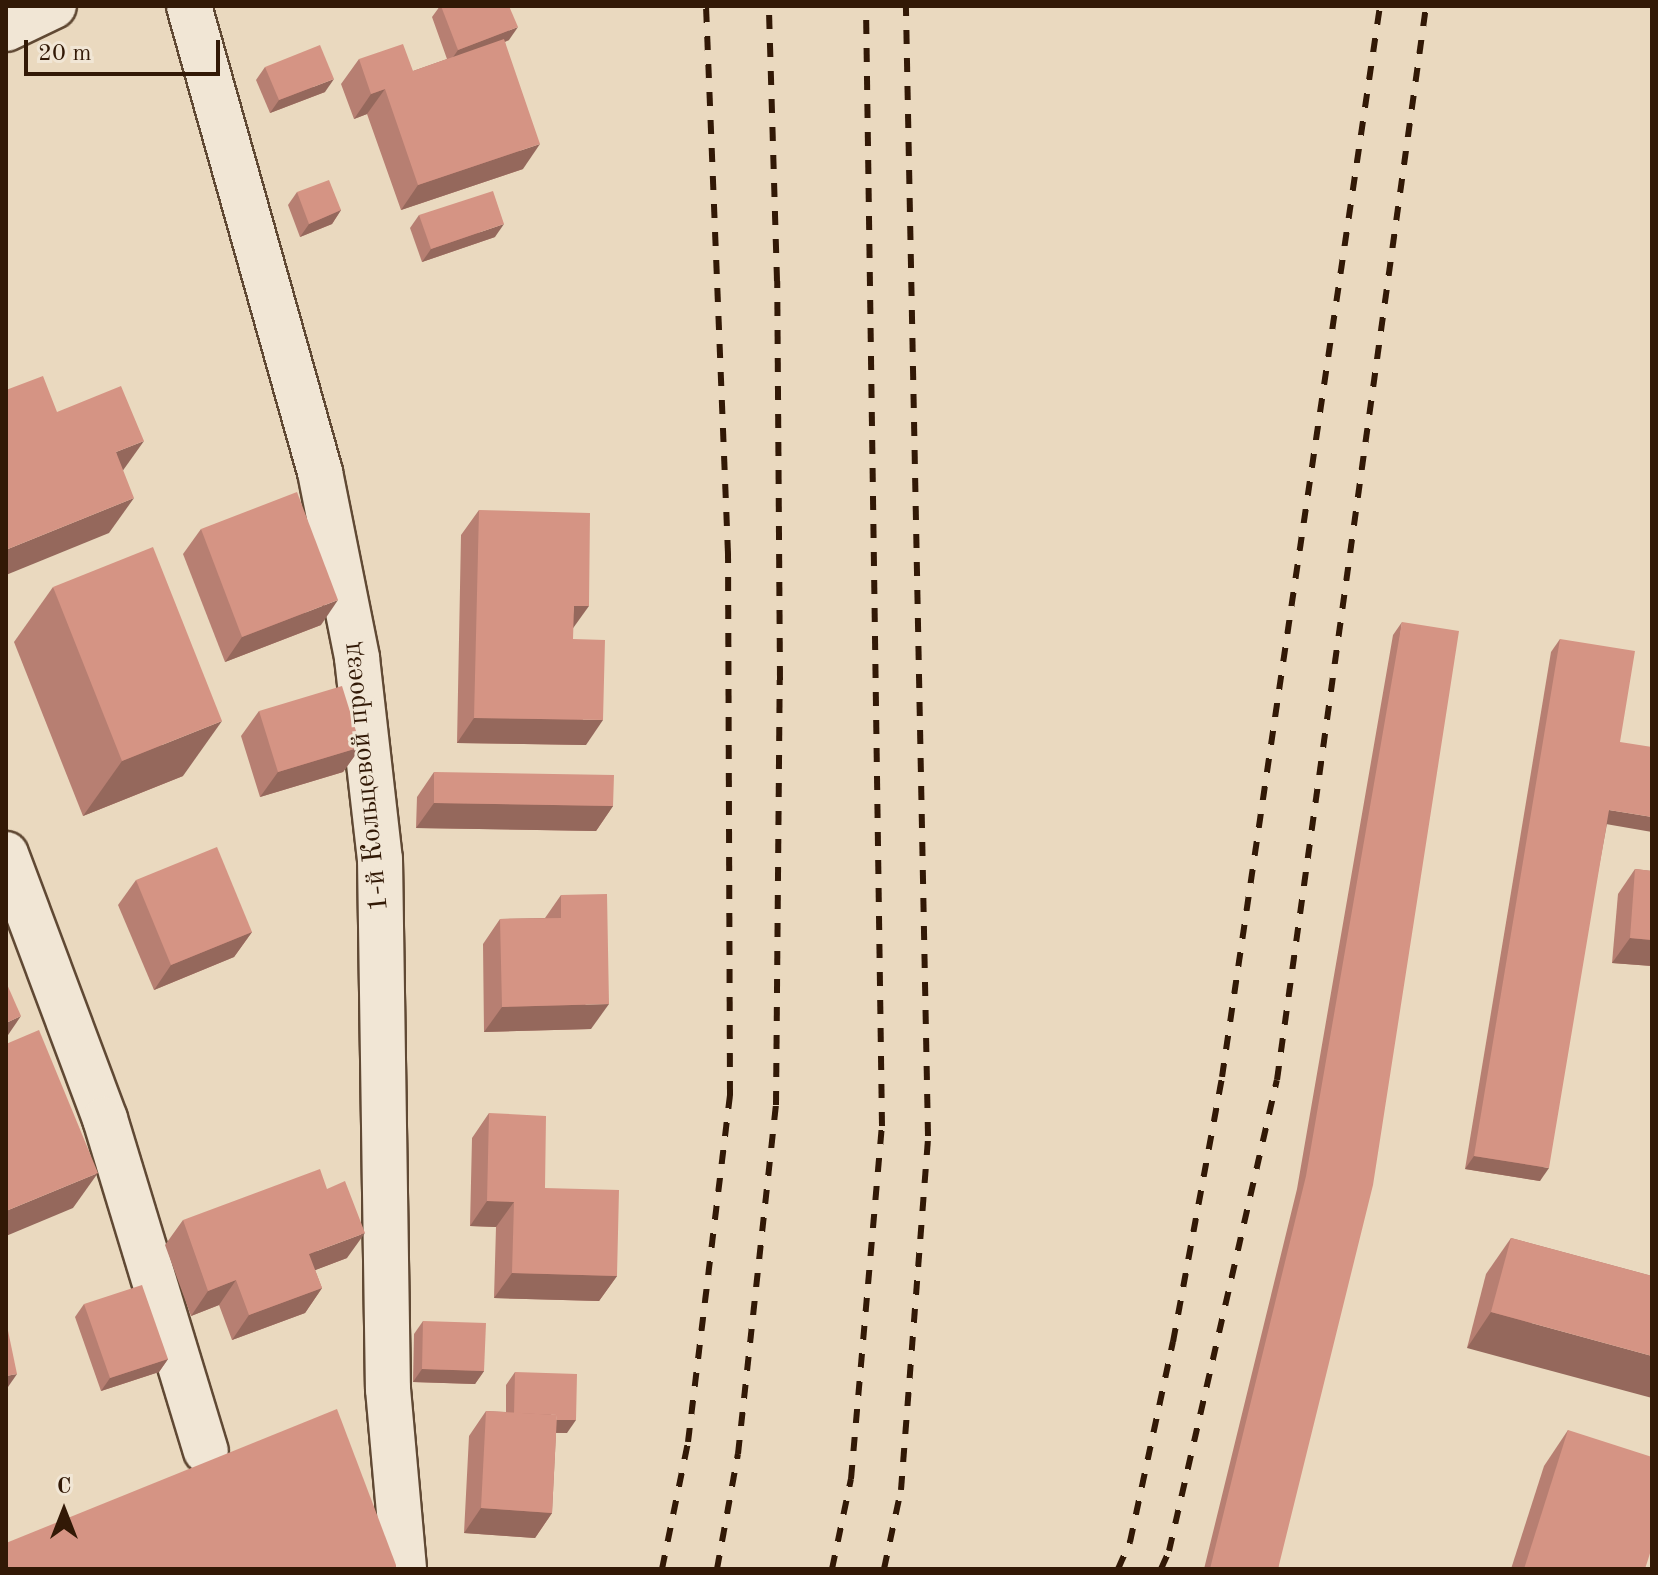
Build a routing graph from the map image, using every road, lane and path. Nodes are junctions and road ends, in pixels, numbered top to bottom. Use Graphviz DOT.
graph roads {
  1 [pos="54,6"];
  2 [pos="189,6"];
  3 [pos="6,29"];
  4 [pos="6,854"];
  5 [pos="206,1451"];
  6 [pos="404,1569"];
  1 -- 3 [label="street"];
  2 -- 6 [label="street, 1-й Кольцевой проезд"];
  4 -- 5 [label="street"];
}
